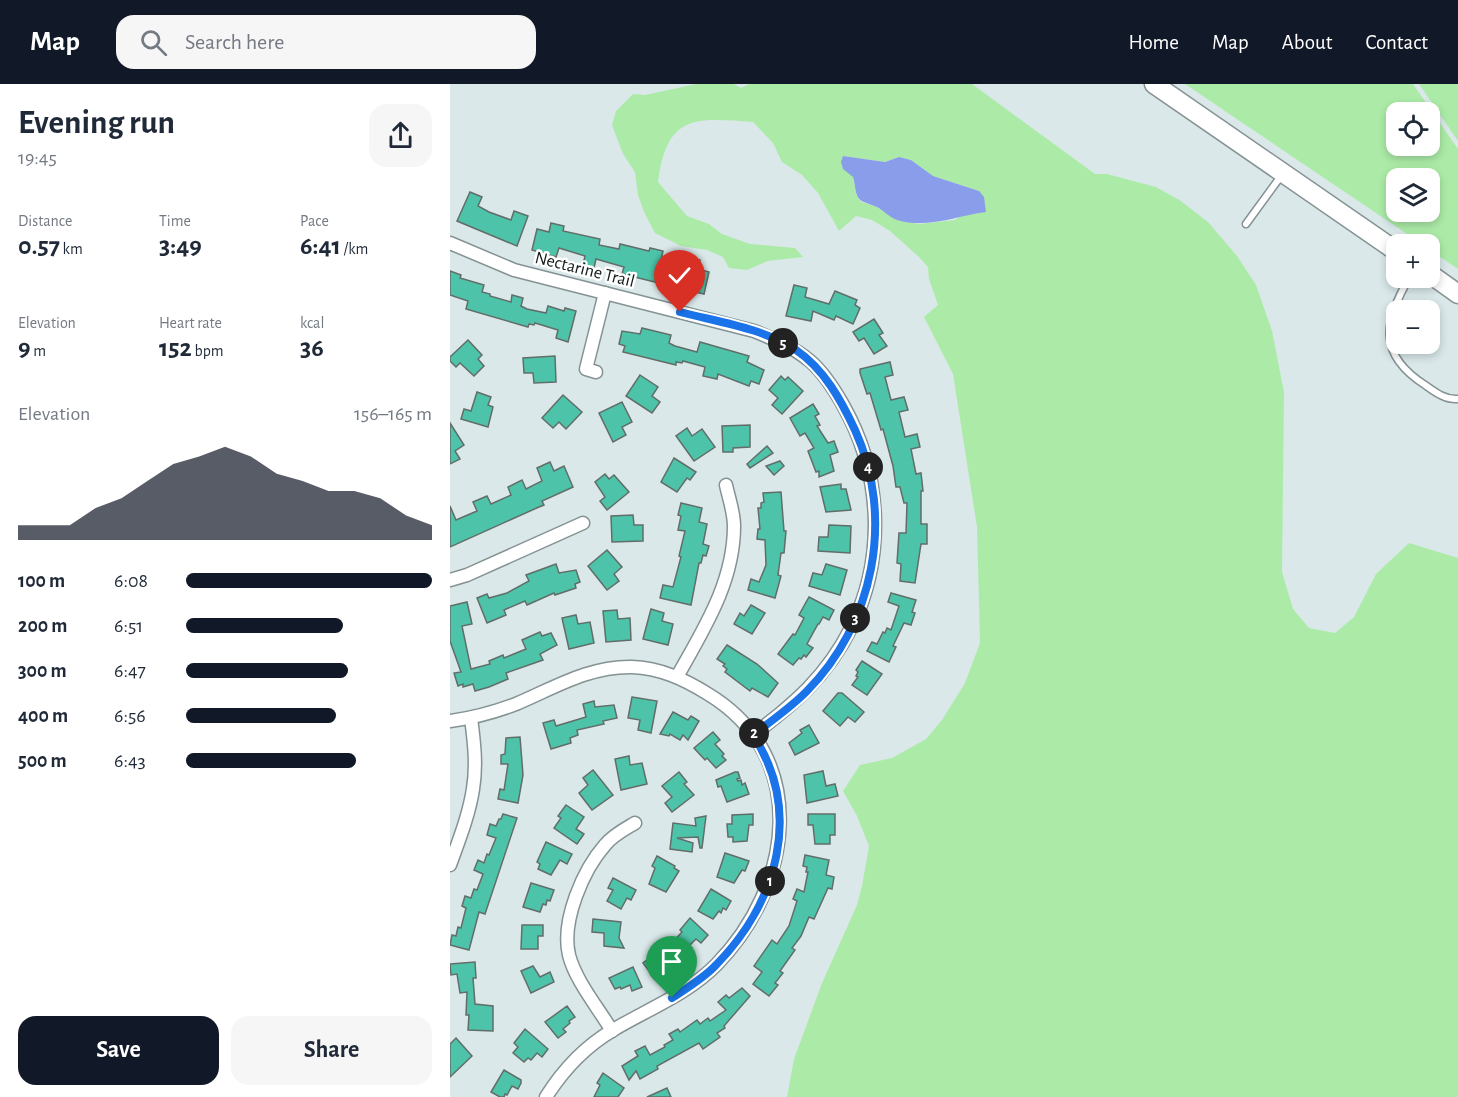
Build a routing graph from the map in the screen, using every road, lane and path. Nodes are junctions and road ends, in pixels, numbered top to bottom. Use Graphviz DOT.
graph roads {
  1 [pos="1154,84"];
  2 [pos="1283,173"];
  3 [pos="1246,224"];
  4 [pos="450,243"];
  5 [pos="1386,244"];
  6 [pos="1440,281"];
  7 [pos="1404,288"];
  8 [pos="605,293"];
  9 [pos="1458,294"];
  10 [pos="596,372"];
  11 [pos="1458,399"];
  12 [pos="726,485"];
  13 [pos="583,523"];
  14 [pos="450,580"];
  15 [pos="677,677"];
  16 [pos="471,718"];
  17 [pos="450,721"];
  18 [pos="753,735"];
  19 [pos="635,823"];
  20 [pos="450,865"];
  21 [pos="612,1031"];
  22 [pos="548,1096"];
  1 -- 2 [label="main road"];
  2 -- 3 [label="lane"];
  2 -- 5 [label="main road"];
  4 -- 8 [label="street, Nectarine Trail"];
  6 -- 9 [label="main road"];
  7 -- 11 [label="lane"];
  8 -- 10 [label="street"];
  8 -- 18 [label="street, Nectarine Trail"];
  12 -- 15 [label="street"];
  13 -- 14 [label="street"];
  15 -- 16 [label="street"];
  15 -- 18 [label="street"];
  16 -- 17 [label="street"];
  16 -- 20 [label="street"];
  18 -- 21 [label="street"];
  19 -- 21 [label="street"];
  21 -- 22 [label="street"];
}
